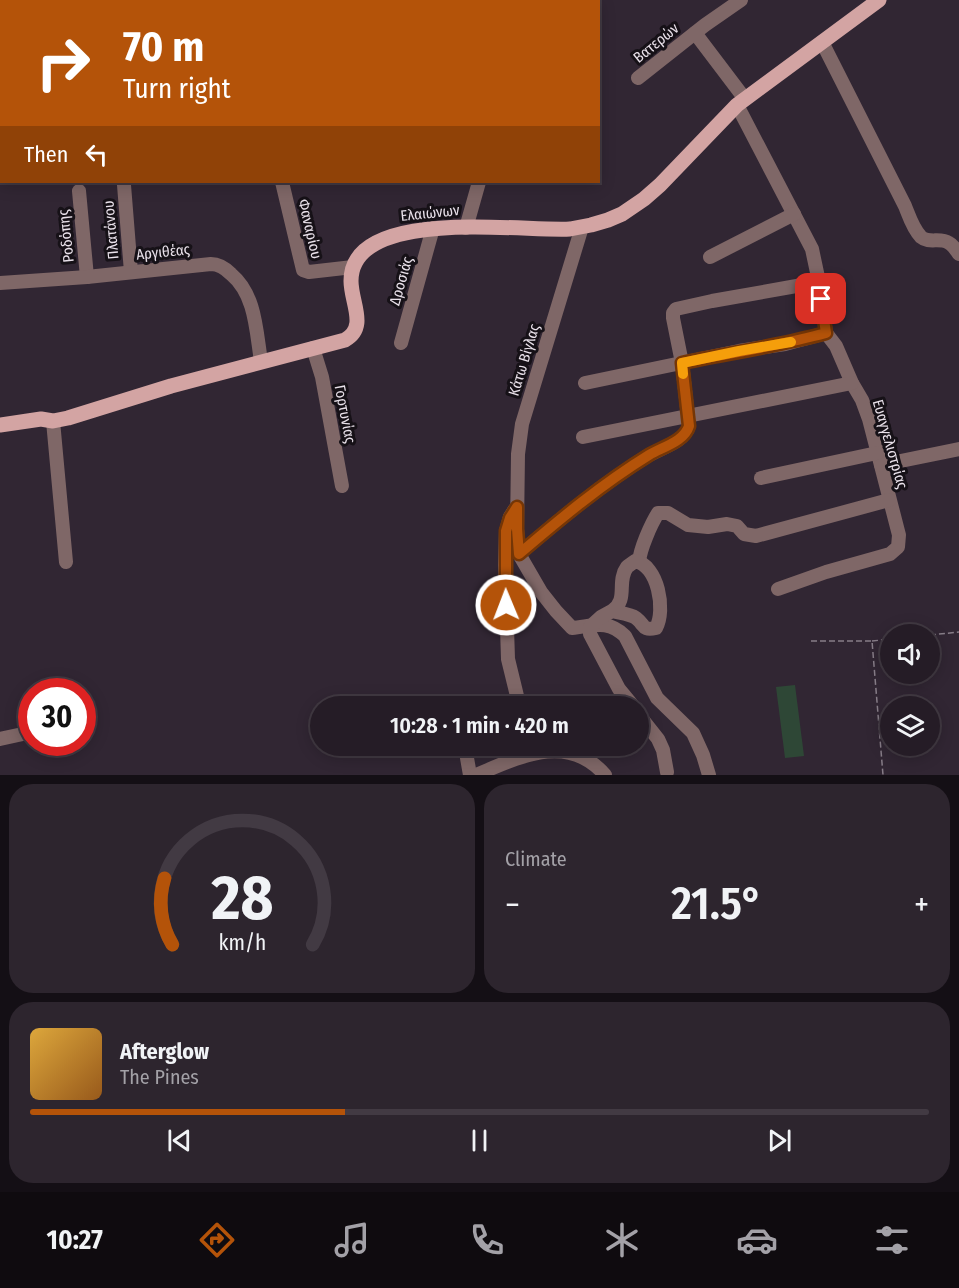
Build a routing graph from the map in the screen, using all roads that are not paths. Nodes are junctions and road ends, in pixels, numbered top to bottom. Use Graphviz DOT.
graph roads {
  1 [pos="741,0"];
  2 [pos="879,0"];
  3 [pos="695,33"];
  4 [pos="822,42"];
  5 [pos="638,78"];
  6 [pos="741,102"];
  7 [pos="282,183"];
  8 [pos="480,183"];
  9 [pos="124,185"];
  10 [pos="78,191"];
  11 [pos="794,214"];
  12 [pos="582,227"];
  13 [pos="433,228"];
  14 [pos="466,228"];
  15 [pos="959,254"];
  16 [pos="710,257"];
  17 [pos="353,267"];
  18 [pos="131,272"];
  19 [pos="87,277"];
  20 [pos="819,282"];
  21 [pos="0,283"];
  22 [pos="826,333"];
  23 [pos="401,343"];
  24 [pos="313,348"];
  25 [pos="261,361"];
  26 [pos="682,363"];
  27 [pos="585,383"];
  28 [pos="852,383"];
  29 [pos="688,415"];
  30 [pos="53,421"];
  31 [pos="0,425"];
  32 [pos="583,436"];
  33 [pos="959,449"];
  34 [pos="879,459"];
  35 [pos="761,478"];
  36 [pos="342,486"];
  37 [pos="890,500"];
  38 [pos="517,507"];
  39 [pos="519,554"];
  40 [pos="66,562"];
  41 [pos="639,562"];
  42 [pos="778,589"];
  43 [pos="612,611"];
  44 [pos="590,627"];
  45 [pos="517,696"];
  46 [pos="625,696"];
  47 [pos="649,727"];
  48 [pos="18,735"];
  49 [pos="0,739"];
  50 [pos="467,756"];
  51 [pos="667,772"];
  52 [pos="470,775"];
  53 [pos="476,775"];
  54 [pos="605,775"];
  55 [pos="709,775"];
  1 -- 3 [label="street, Βατερών"];
  2 -- 4 [label="main road, Ελαιώνων"];
  3 -- 5 [label="street, Βατερών"];
  3 -- 6 [label="street"];
  4 -- 6 [label="main road, Ελαιώνων"];
  4 -- 15 [label="street"];
  6 -- 11 [label="street"];
  6 -- 12 [label="main road, Ελαιώνων"];
  7 -- 17 [label="street, Φαναρίου"];
  8 -- 14 [label="street"];
  9 -- 18 [label="street, Πλατάνου"];
  10 -- 19 [label="street, Ροδόπης"];
  11 -- 16 [label="street"];
  11 -- 20 [label="street"];
  12 -- 14 [label="main road, Ελαιώνων"];
  12 -- 38 [label="street, Κάτω Βίγλας"];
  13 -- 14 [label="main road, Ελαιώνων"];
  13 -- 17 [label="main road, Ελαιώνων"];
  13 -- 23 [label="street, Δροσιάς"];
  17 -- 24 [label="main road"];
  18 -- 19 [label="street, Αργιθέας"];
  18 -- 25 [label="street, Αργιθέας"];
  19 -- 21 [label="street, Αργιθέας"];
  20 -- 22 [label="street"];
  20 -- 26 [label="street"];
  22 -- 26 [label="street"];
  22 -- 28 [label="street, Ευαγγελιστρίας"];
  24 -- 25 [label="main road"];
  24 -- 36 [label="street, Γορτυνίας"];
  25 -- 30 [label="main road"];
  26 -- 27 [label="street"];
  26 -- 29 [label="street"];
  28 -- 29 [label="street"];
  28 -- 34 [label="street, Ευαγγελιστρίας"];
  29 -- 32 [label="street"];
  29 -- 39 [label="street"];
  30 -- 31 [label="main road"];
  30 -- 40 [label="street"];
  33 -- 34 [label="street"];
  34 -- 35 [label="street"];
  34 -- 37 [label="street, Ευαγγελιστρίας"];
  37 -- 41 [label="street"];
  37 -- 42 [label="street, Ευαγγελιστρίας"];
  38 -- 39 [label="street, Κάτω Βίγλας"];
  38 -- 45 [label="street"];
  39 -- 44 [label="street"];
  41 -- 43 [label="street"];
  41 -- 43 [label="street"];
  43 -- 44 [label="street"];
  44 -- 46 [label="street"];
  44 -- 55 [label="street"];
  47 -- 51 [label="street"];
  48 -- 49 [label="street"];
  50 -- 52 [label="street"];
  53 -- 54 [label="street"];
}
